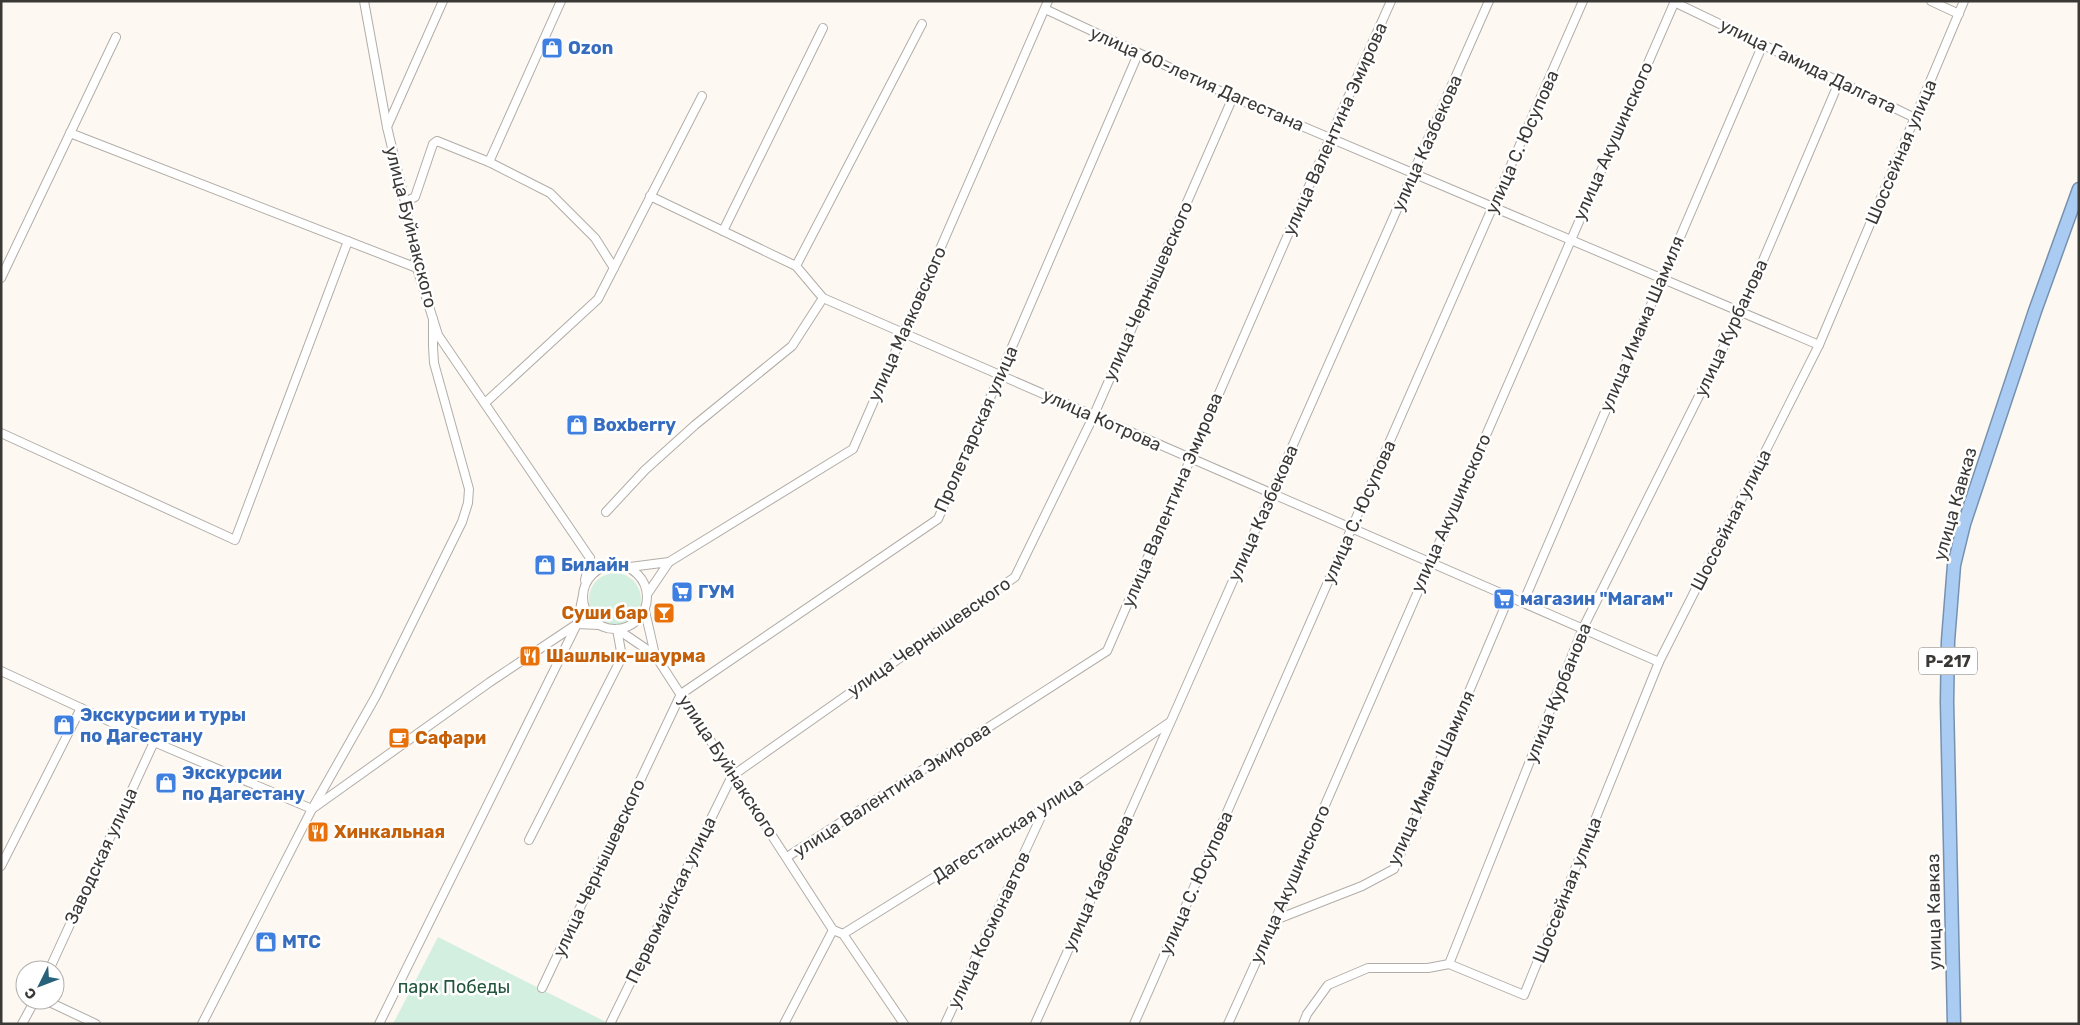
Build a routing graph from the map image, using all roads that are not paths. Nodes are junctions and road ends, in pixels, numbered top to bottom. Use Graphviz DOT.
graph roads {
  1 [pos="364,1"];
  2 [pos="443,1"];
  3 [pos="561,1"];
  4 [pos="1391,1"];
  5 [pos="1489,1"];
  6 [pos="1583,1"];
  7 [pos="1931,1"];
  8 [pos="1964,1"];
  9 [pos="1674,2"];
  10 [pos="1046,5"];
  11 [pos="1959,14"];
  12 [pos="922,24"];
  13 [pos="824,28"];
  14 [pos="116,37"];
  15 [pos="1763,44"];
  16 [pos="1138,54"];
  17 [pos="1839,82"];
  18 [pos="702,96"];
  19 [pos="1233,97"];
  20 [pos="1915,118"];
  21 [pos="387,127"];
  22 [pos="70,133"];
  23 [pos="1330,138"];
  24 [pos="489,162"];
  25 [pos="1413,174"];
  26 [pos="2079,189"];
  27 [pos="650,196"];
  28 [pos="405,202"];
  29 [pos="1493,208"];
  30 [pos="723,231"];
  31 [pos="1570,240"];
  32 [pos="348,241"];
  33 [pos="796,266"];
  34 [pos="418,268"];
  35 [pos="614,268"];
  36 [pos="1,278"];
  37 [pos="1661,278"];
  38 [pos="823,298"];
  39 [pos="1741,312"];
  40 [pos="434,319"];
  41 [pos="903,334"];
  42 [pos="1819,345"];
  43 [pos="999,376"];
  44 [pos="485,403"];
  45 [pos="1093,416"];
  46 [pos="1,433"];
  47 [pos="1190,459"];
  48 [pos="1272,494"];
  49 [pos="606,512"];
  50 [pos="1351,529"];
  51 [pos="590,558"];
  52 [pos="669,562"];
  53 [pos="1429,563"];
  54 [pos="610,564"];
  55 [pos="630,567"];
  56 [pos="584,585"];
  57 [pos="648,594"];
  58 [pos="582,596"];
  59 [pos="1509,597"];
  60 [pos="1523,603"];
  61 [pos="645,611"];
  62 [pos="577,624"];
  63 [pos="599,625"];
  64 [pos="1583,628"];
  65 [pos="617,629"];
  66 [pos="654,655"];
  67 [pos="1659,662"];
  68 [pos="1,671"];
  69 [pos="681,694"];
  70 [pos="81,708"];
  71 [pos="1171,722"];
  72 [pos="154,742"];
  73 [pos="732,776"];
  74 [pos="1045,808"];
  75 [pos="312,809"];
  76 [pos="529,840"];
  77 [pos="787,857"];
  78 [pos="1,866"];
  79 [pos="1275,920"];
  80 [pos="832,930"];
  81 [pos="842,934"];
  82 [pos="54,960"];
  83 [pos="1450,964"];
  84 [pos="542,988"];
  85 [pos="65,1009"];
  86 [pos="30,1010"];
  87 [pos="22,1024"];
  88 [pos="96,1024"];
  89 [pos="202,1024"];
  90 [pos="379,1024"];
  91 [pos="610,1024"];
  92 [pos="784,1024"];
  93 [pos="904,1024"];
  94 [pos="945,1024"];
  95 [pos="1035,1024"];
  96 [pos="1134,1024"];
  97 [pos="1228,1024"];
  98 [pos="1303,1024"];
  99 [pos="1954,1024"];
  1 -- 21 [label="street, улица Буйнакского"];
  2 -- 21 [label="street"];
  3 -- 24 [label="street"];
  4 -- 23 [label="street, улица Валентина Эмирова"];
  5 -- 25 [label="street, улица Казбекова"];
  6 -- 29 [label="street, улица С. Юсупова"];
  7 -- 11 [label="street"];
  8 -- 11 [label="street, Шоссейная улица"];
  9 -- 15 [label="street, улица Гамида Далгата"];
  9 -- 31 [label="street, улица Акушинского"];
  10 -- 16 [label="street, улица 60-летия Дагестана"];
  10 -- 41 [label="street, улица Маяковского"];
  11 -- 20 [label="street, Шоссейная улица"];
  12 -- 33 [label="street"];
  13 -- 30 [label="street"];
  14 -- 22 [label="street"];
  15 -- 17 [label="street, улица Гамида Далгата"];
  15 -- 37 [label="street, улица Имама Шамиля"];
  16 -- 19 [label="street, улица 60-летия Дагестана"];
  16 -- 43 [label="street, Пролетарская улица"];
  17 -- 20 [label="street, улица Гамида Далгата"];
  17 -- 39 [label="street, улица Курбанова"];
  18 -- 27 [label="street"];
  19 -- 23 [label="street, улица 60-летия Дагестана"];
  19 -- 45 [label="street, улица Чернышевского"];
  20 -- 42 [label="street, Шоссейная улица"];
  21 -- 28 [label="street, улица Буйнакского"];
  22 -- 32 [label="street"];
  22 -- 36 [label="street"];
  23 -- 25 [label="street, улица 60-летия Дагестана"];
  23 -- 47 [label="street, улица Валентина Эмирова"];
  24 -- 28 [label="street"];
  24 -- 35 [label="street"];
  25 -- 29 [label="street, улица 60-летия Дагестана"];
  25 -- 48 [label="street, улица Казбекова"];
  26 -- 99 [label="highway, улица Кавказ / Р-217"];
  27 -- 30 [label="street, улица Котрова"];
  27 -- 35 [label="street"];
  28 -- 34 [label="street, улица Буйнакского"];
  29 -- 31 [label="street, улица 60-летия Дагестана"];
  29 -- 50 [label="street, улица С. Юсупова"];
  30 -- 33 [label="street, улица Котрова"];
  31 -- 37 [label="street, улица 60-летия Дагестана"];
  31 -- 53 [label="street, улица Акушинского"];
  32 -- 34 [label="street"];
  32 -- 46 [label="street"];
  33 -- 38 [label="street, улица Котрова"];
  34 -- 40 [label="street, улица Буйнакского"];
  35 -- 44 [label="street"];
  37 -- 39 [label="street, улица 60-летия Дагестана"];
  37 -- 60 [label="street, улица Имама Шамиля"];
  38 -- 41 [label="street, улица Котрова"];
  38 -- 49 [label="street"];
  39 -- 42 [label="street, улица 60-летия Дагестана"];
  39 -- 64 [label="street, улица Курбанова"];
  40 -- 44 [label="street, улица Буйнакского"];
  40 -- 75 [label="street"];
  41 -- 43 [label="street, улица Котрова"];
  41 -- 52 [label="street, улица Маяковского"];
  42 -- 67 [label="street, Шоссейная улица"];
  43 -- 45 [label="street, улица Котрова"];
  43 -- 69 [label="street, Пролетарская улица"];
  44 -- 51 [label="street, улица Буйнакского"];
  45 -- 47 [label="street, улица Котрова"];
  45 -- 73 [label="street, улица Чернышевского"];
  47 -- 48 [label="street, улица Котрова"];
  47 -- 77 [label="street, улица Валентина Эмирова"];
  48 -- 50 [label="street, улица Котрова"];
  48 -- 71 [label="street, улица Казбекова"];
  50 -- 53 [label="street, улица Котрова"];
  50 -- 96 [label="street, улица С. Юсупова"];
  51 -- 54 [label="street"];
  51 -- 56 [label="street"];
  52 -- 55 [label="street"];
  52 -- 57 [label="street"];
  53 -- 59 [label="street, улица Котрова"];
  53 -- 79 [label="street, улица Акушинского"];
  54 -- 55 [label="street"];
  54 -- 56 [label="street"];
  55 -- 57 [label="street"];
  56 -- 58 [label="street"];
  57 -- 61 [label="street"];
  58 -- 62 [label="street"];
  58 -- 63 [label="street"];
  59 -- 60 [label="street, улица Котрова"];
  59 -- 79 [label="street, улица Имама Шамиля"];
  60 -- 64 [label="street, улица Котрова"];
  61 -- 65 [label="street"];
  61 -- 66 [label="street"];
  62 -- 63 [label="street"];
  62 -- 75 [label="street"];
  62 -- 90 [label="street"];
  63 -- 65 [label="street"];
  64 -- 67 [label="street, улица Котрова"];
  64 -- 83 [label="street, улица Курбанова"];
  65 -- 66 [label="street"];
  65 -- 76 [label="street"];
  66 -- 69 [label="street, улица Буйнакского"];
  67 -- 83 [label="street, Шоссейная улица"];
  68 -- 70 [label="street"];
  69 -- 73 [label="street, улица Буйнакского"];
  69 -- 84 [label="street, улица Чернышевского"];
  70 -- 72 [label="street"];
  70 -- 78 [label="street"];
  71 -- 74 [label="street, Дагестанская улица"];
  71 -- 95 [label="street, улица Казбекова"];
  72 -- 75 [label="street"];
  72 -- 82 [label="street, Заводская улица"];
  73 -- 77 [label="street, улица Буйнакского"];
  73 -- 91 [label="street, Первомайская улица"];
  74 -- 81 [label="street, Дагестанская улица"];
  74 -- 94 [label="street, улица Космонавтов"];
  75 -- 89 [label="street"];
  77 -- 80 [label="street, улица Буйнакского"];
  79 -- 97 [label="street, улица Акушинского"];
  80 -- 81 [label="street"];
  80 -- 92 [label="street"];
  81 -- 93 [label="street"];
  83 -- 98 [label="street"];
  85 -- 88 [label="street"];
  86 -- 87 [label="street"];
}
